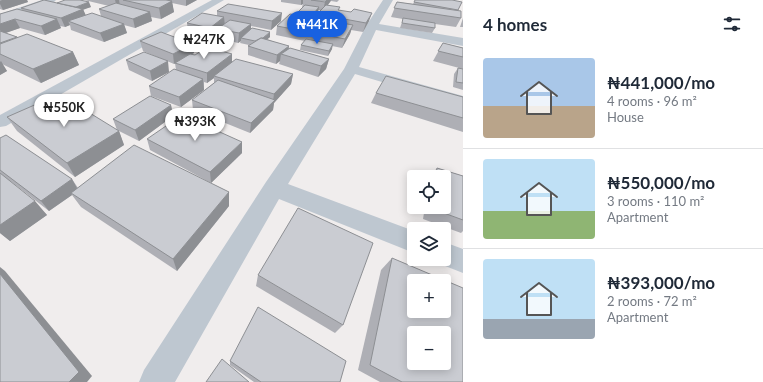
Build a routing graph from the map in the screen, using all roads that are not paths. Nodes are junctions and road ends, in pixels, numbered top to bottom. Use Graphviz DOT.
graph roads {
  1 [pos="51,0"];
  2 [pos="220,0"];
  3 [pos="388,0"];
  4 [pos="0,17"];
  5 [pos="372,26"];
  6 [pos="463,42"];
  7 [pos="351,69"];
  8 [pos="463,101"];
  9 [pos="0,122"];
  10 [pos="274,188"];
  11 [pos="407,239"];
  12 [pos="451,257"];
  13 [pos="463,261"];
  14 [pos="156,382"];
  1 -- 4 [label="street"];
  2 -- 9 [label="street"];
  3 -- 5 [label="street"];
  5 -- 6 [label="street"];
  5 -- 7 [label="street"];
  7 -- 8 [label="street"];
  7 -- 10 [label="street"];
  10 -- 11 [label="street"];
  10 -- 14 [label="street"];
  12 -- 13 [label="street"];
}
